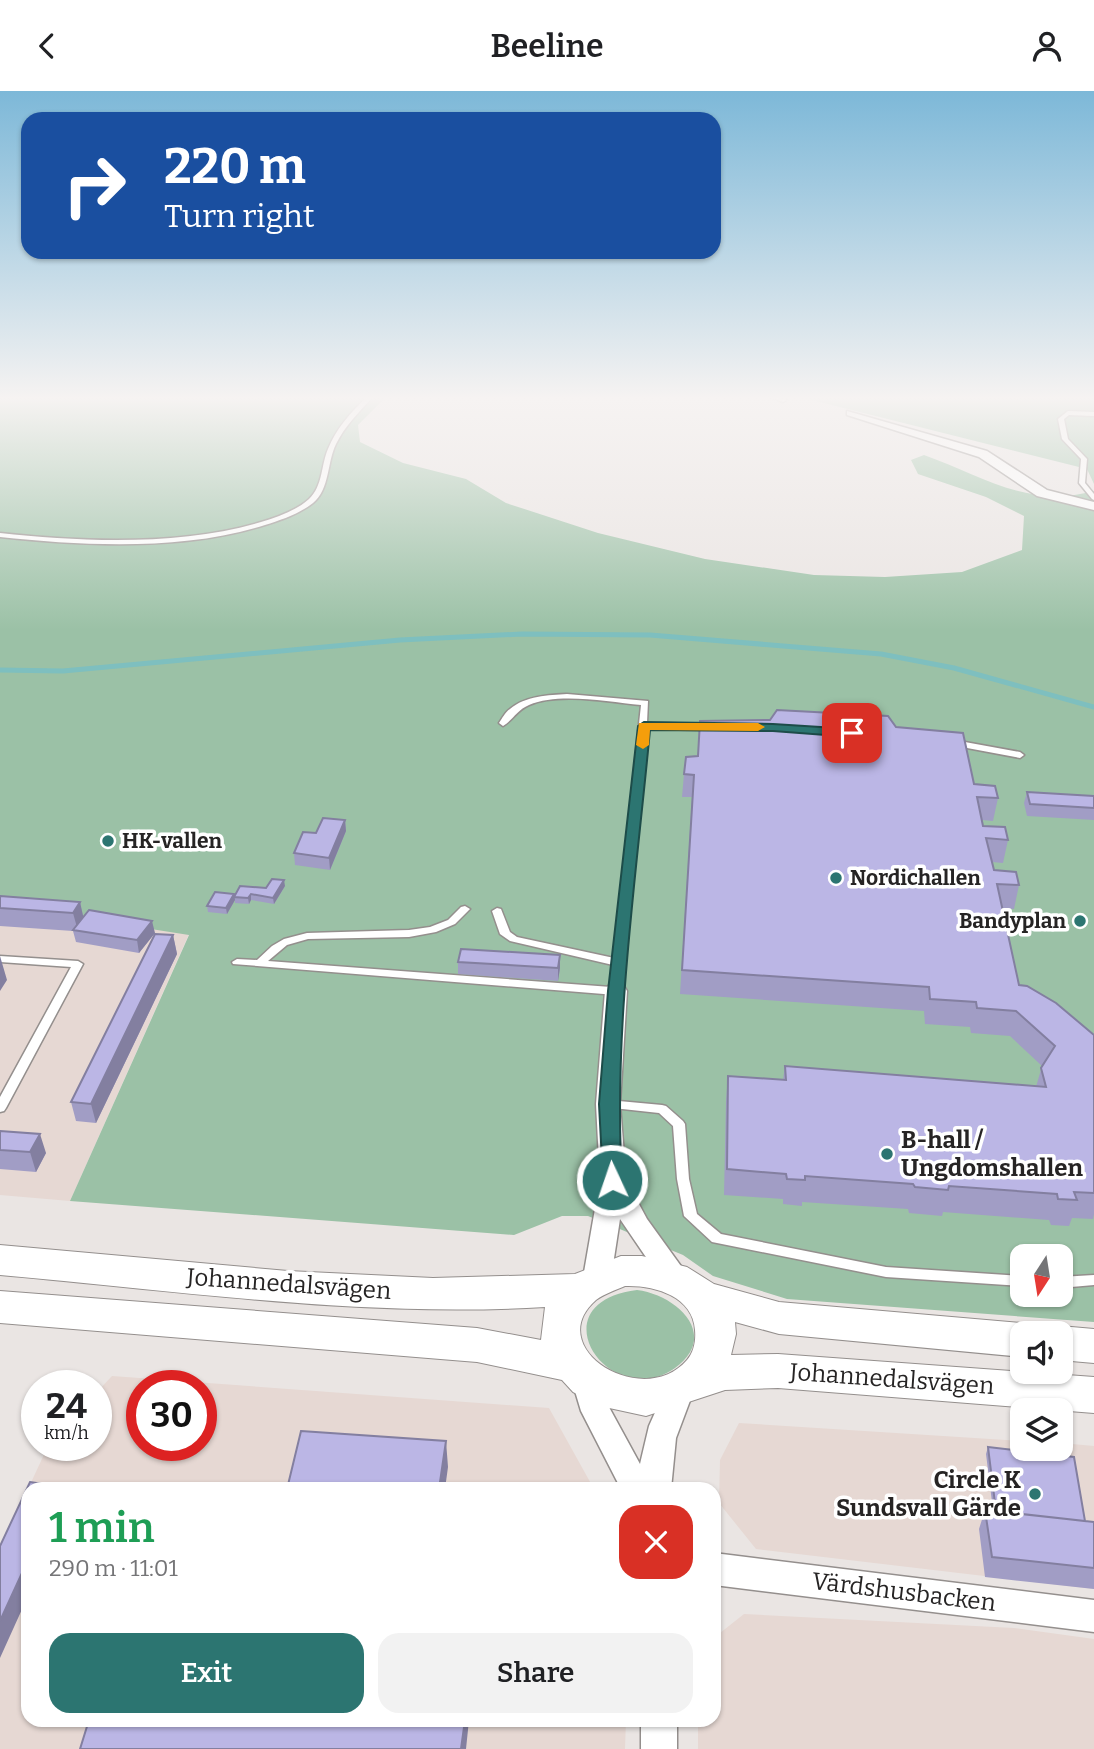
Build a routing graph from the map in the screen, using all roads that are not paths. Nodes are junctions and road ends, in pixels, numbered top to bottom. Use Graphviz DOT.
graph roads {
  1 [pos="323,475"];
  2 [pos="1016,475"];
  3 [pos="1083,475"];
  4 [pos="1094,498"];
  5 [pos="1094,506"];
  6 [pos="0,535"];
  7 [pos="503,723"];
  8 [pos="644,726"];
  9 [pos="721,727"];
  10 [pos="947,742"];
  11 [pos="1020,755"];
  12 [pos="465,909"];
  13 [pos="497,911"];
  14 [pos="0,959"];
  15 [pos="237,963"];
  16 [pos="619,963"];
  17 [pos="259,964"];
  18 [pos="616,991"];
  19 [pos="608,1104"];
  20 [pos="0,1108"];
  21 [pos="612,1180"];
  22 [pos="0,1260"];
  23 [pos="1094,1280"];
  24 [pos="1010,1281"];
  25 [pos="1073,1282"];
  26 [pos="587,1284"];
  27 [pos="689,1289"];
  28 [pos="0,1307"];
  29 [pos="1010,1339"];
  30 [pos="1073,1344"];
  31 [pos="1094,1346"];
  32 [pos="580,1373"];
  33 [pos="685,1386"];
  34 [pos="1094,1395"];
  35 [pos="633,1482"];
  36 [pos="655,1482"];
  37 [pos="721,1570"];
  38 [pos="1094,1616"];
  39 [pos="659,1727"];
  40 [pos="659,1749"];
  1 -- 6 [label="lane"];
  2 -- 5 [label="street"];
  3 -- 4 [label="lane"];
  7 -- 8 [label="lane"];
  8 -- 9 [label="lane"];
  8 -- 16 [label="lane"];
  10 -- 11 [label="lane"];
  12 -- 17 [label="lane"];
  13 -- 16 [label="lane"];
  14 -- 20 [label="lane"];
  15 -- 17 [label="lane"];
  16 -- 18 [label="lane"];
  17 -- 18 [label="lane"];
  18 -- 19 [label="street"];
  19 -- 21 [label="street"];
  19 -- 24 [label="lane"];
  21 -- 26 [label="street"];
  21 -- 27 [label="street"];
  22 -- 26 [label="main road, Johannedalsvägen"];
  23 -- 25 [label="lane"];
  26 -- 27 [label="main road"];
  26 -- 32 [label="main road"];
  27 -- 29 [label="main road"];
  27 -- 33 [label="main road"];
  28 -- 32 [label="main road, Johannedalsvägen"];
  30 -- 31 [label="main road"];
  32 -- 33 [label="main road"];
  32 -- 35 [label="street"];
  33 -- 34 [label="main road, Johannedalsvägen"];
  33 -- 36 [label="street"];
  37 -- 38 [label="street, Värdshusbacken"];
  39 -- 40 [label="street"];
}
